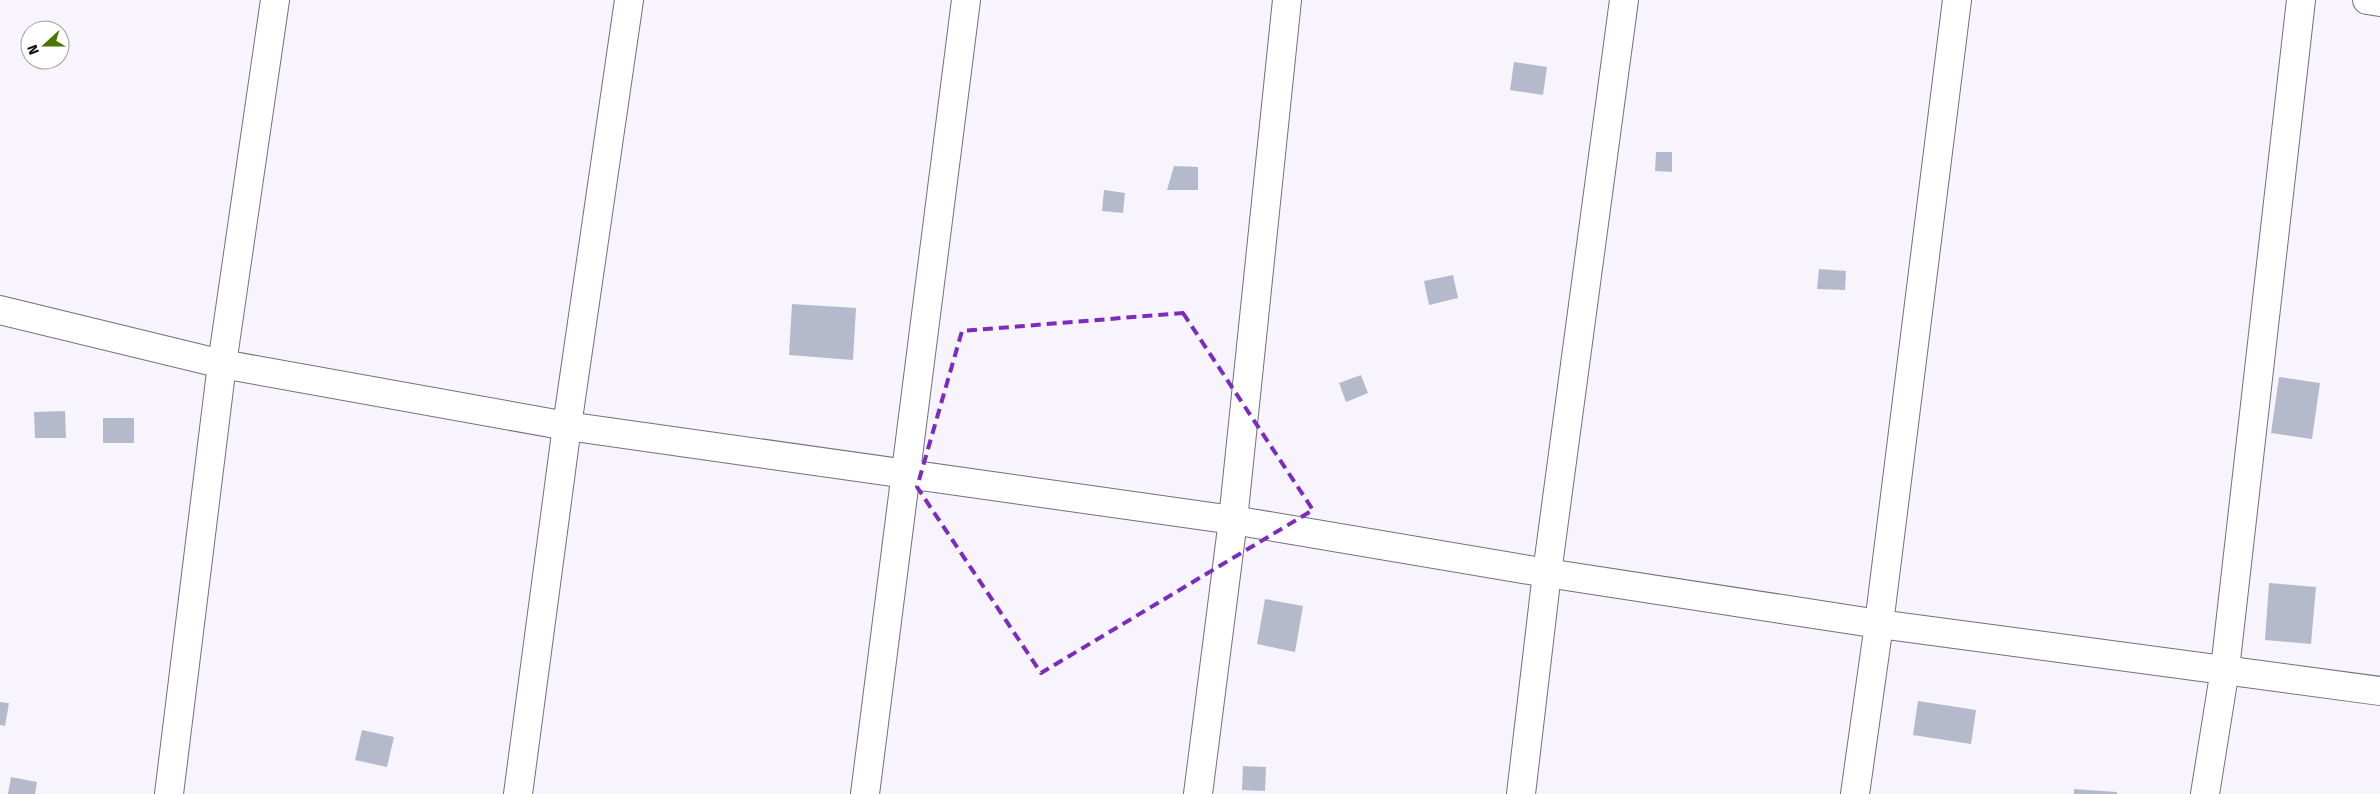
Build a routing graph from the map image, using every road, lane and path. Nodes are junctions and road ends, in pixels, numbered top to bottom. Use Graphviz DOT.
graph roads {
  1 [pos="275,0"];
  2 [pos="629,0"];
  3 [pos="966,0"];
  4 [pos="1288,0"];
  5 [pos="1624,0"];
  6 [pos="1957,0"];
  7 [pos="2301,0"];
  8 [pos="2367,0"];
  9 [pos="2380,2"];
  10 [pos="0,310"];
  11 [pos="222,364"];
  12 [pos="567,426"];
  13 [pos="906,475"];
  14 [pos="1233,520"];
  15 [pos="1547,573"];
  16 [pos="1879,624"];
  17 [pos="2225,669"];
  18 [pos="2380,691"];
  19 [pos="169,794"];
  20 [pos="518,794"];
  21 [pos="865,794"];
  22 [pos="1198,794"];
  23 [pos="1520,794"];
  24 [pos="1855,794"];
  25 [pos="2205,794"];
  1 -- 11 [label="street"];
  2 -- 12 [label="street"];
  3 -- 13 [label="street"];
  4 -- 14 [label="street"];
  5 -- 15 [label="street"];
  6 -- 16 [label="street"];
  7 -- 17 [label="street"];
  8 -- 9 [label="street"];
  10 -- 11 [label="street"];
  11 -- 12 [label="street"];
  11 -- 19 [label="street"];
  12 -- 13 [label="street"];
  12 -- 20 [label="street"];
  13 -- 14 [label="street"];
  13 -- 21 [label="street"];
  14 -- 15 [label="street"];
  14 -- 22 [label="street"];
  15 -- 16 [label="street"];
  15 -- 23 [label="street"];
  16 -- 17 [label="street"];
  16 -- 24 [label="street"];
  17 -- 18 [label="street"];
  17 -- 25 [label="street"];
}
